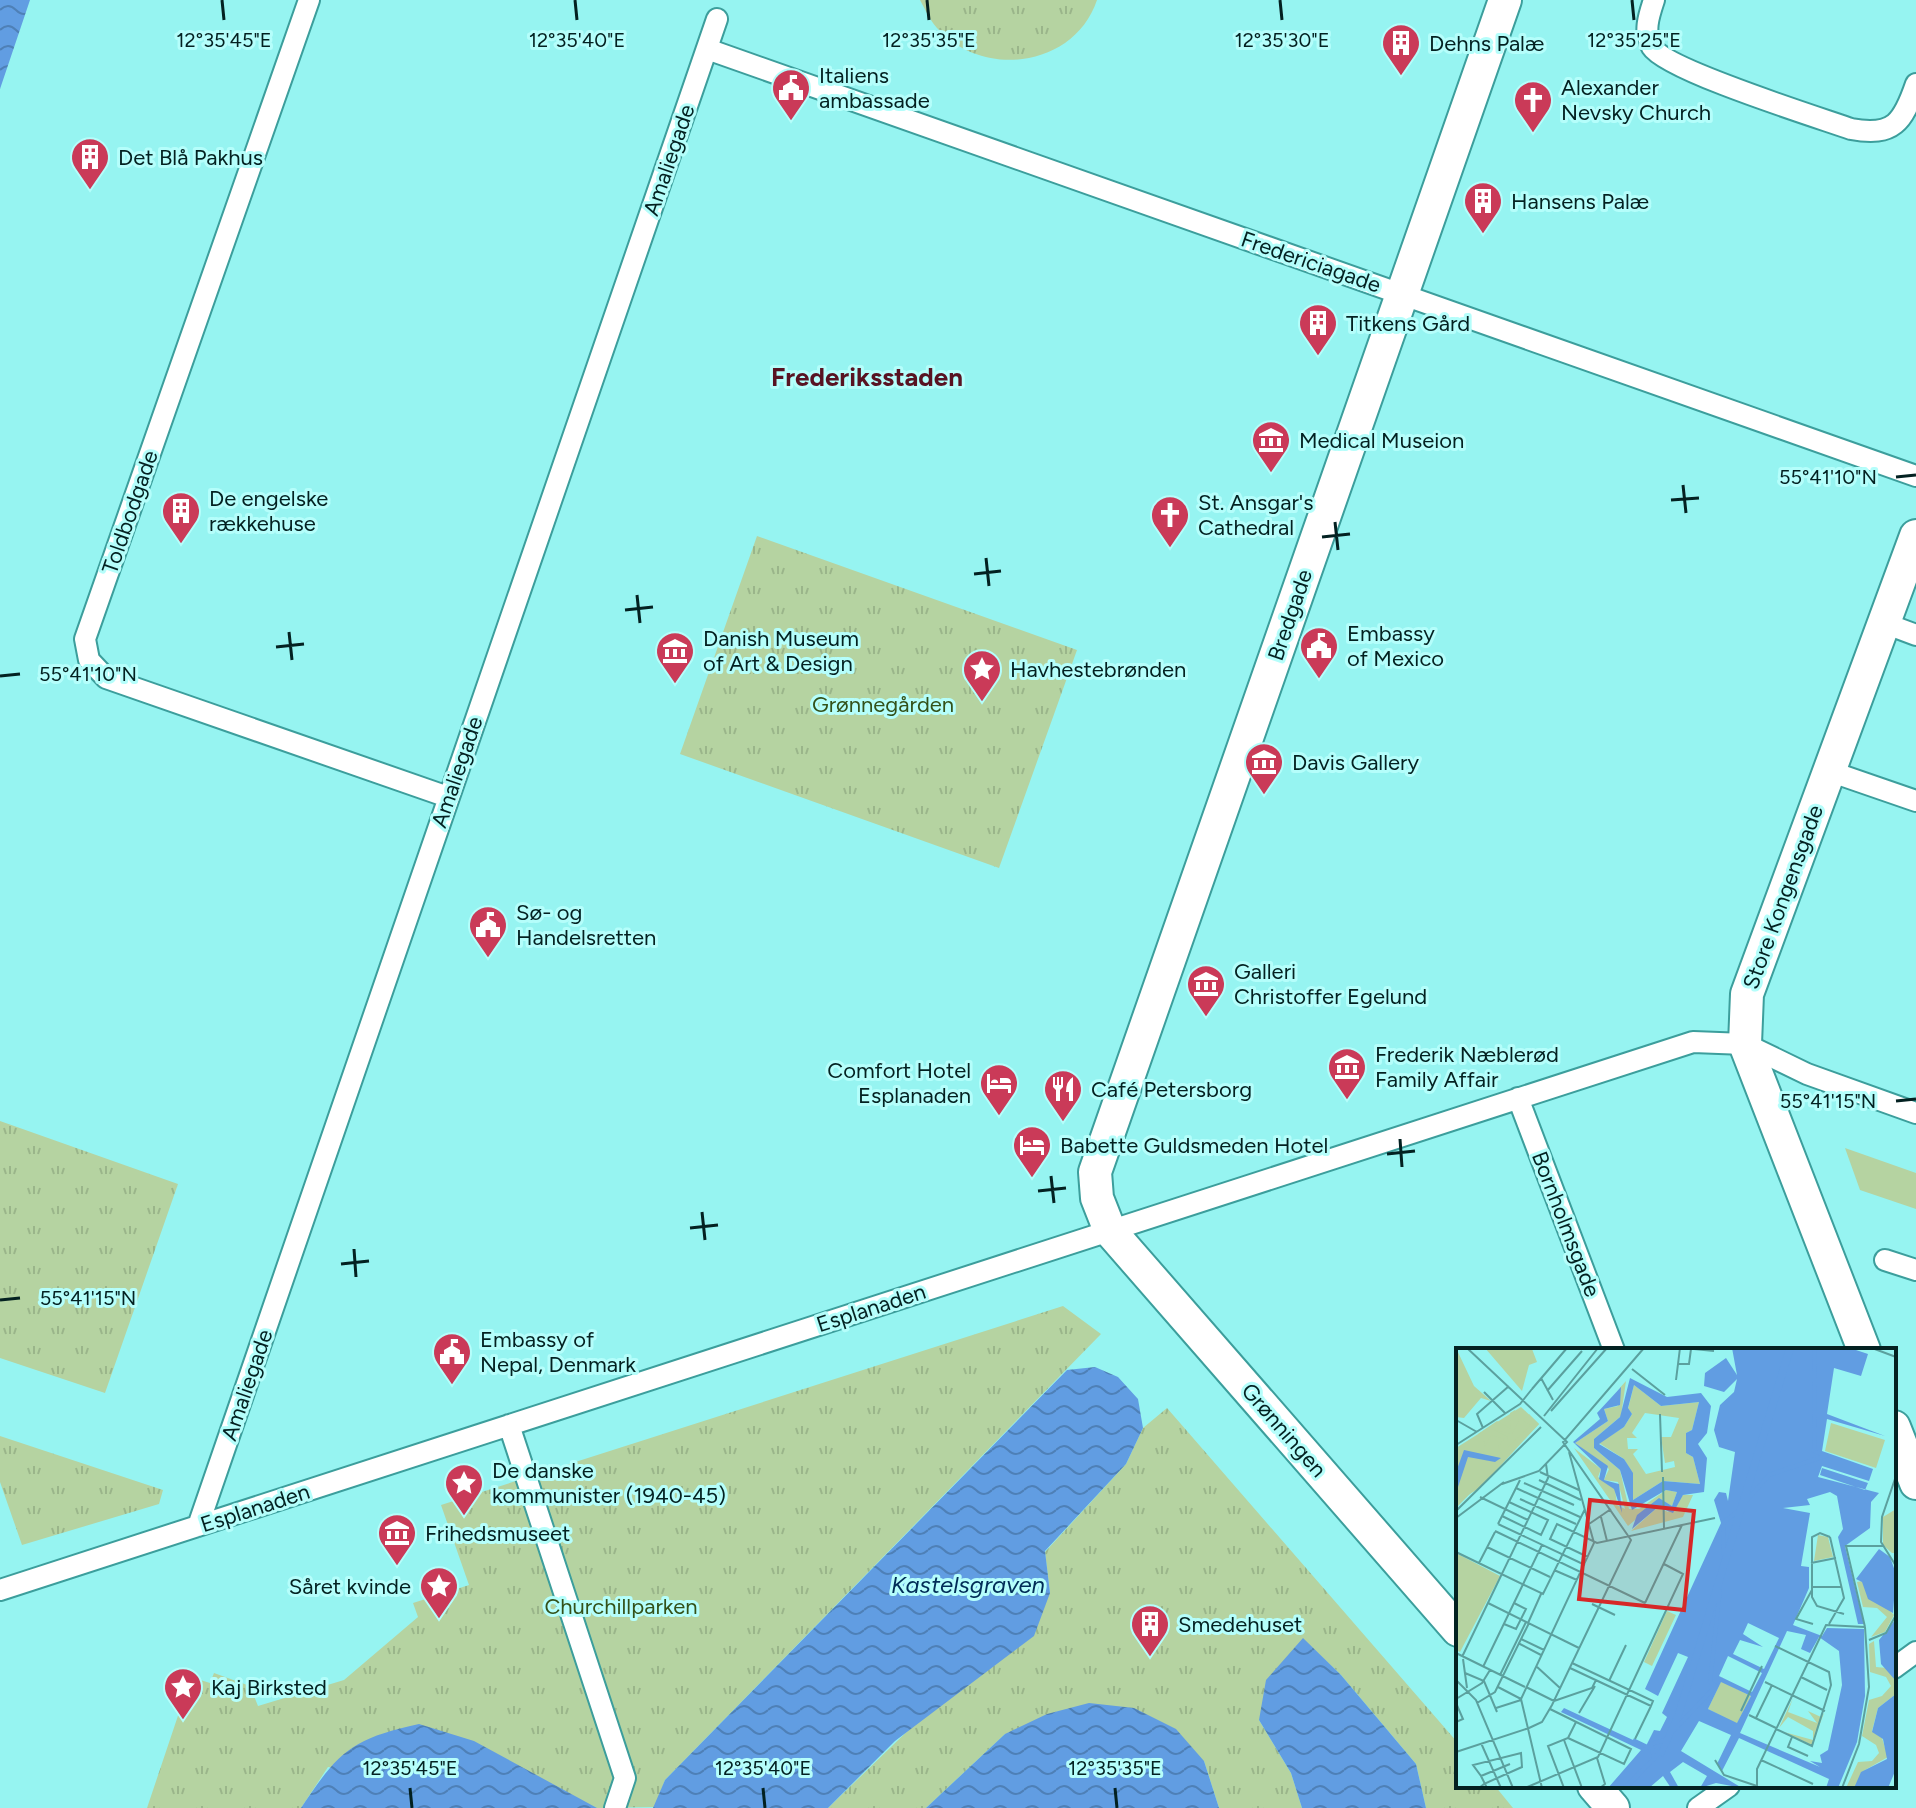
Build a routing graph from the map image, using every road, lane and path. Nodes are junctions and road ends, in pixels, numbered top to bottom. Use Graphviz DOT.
graph roads {
  1 [pos="309,0"];
  2 [pos="1505,0"];
  3 [pos="1654,0"];
  4 [pos="717,19"];
  5 [pos="707,49"];
  6 [pos="1916,84"];
  7 [pos="1402,294"];
  8 [pos="1916,476"];
  9 [pos="1916,536"];
  10 [pos="1884,623"];
  11 [pos="1916,635"];
  12 [pos="1829,771"];
  13 [pos="448,797"];
  14 [pos="1916,801"];
  15 [pos="1745,1044"];
  16 [pos="1518,1098"];
  17 [pos="1916,1113"];
  18 [pos="1110,1231"];
  19 [pos="1885,1260"];
  20 [pos="1916,1270"];
  21 [pos="1613,1348"];
  22 [pos="1863,1348"];
  23 [pos="509,1425"];
  24 [pos="1896,1432"];
  25 [pos="1916,1483"];
  26 [pos="198,1526"];
  27 [pos="0,1590"];
  28 [pos="1456,1628"];
  29 [pos="1916,1652"];
  30 [pos="1896,1667"];
  31 [pos="1596,1788"];
  32 [pos="1726,1788"];
  33 [pos="616,1806"];
  34 [pos="1613,1808"];
  35 [pos="1698,1808"];
  1 -- 13 [label="street, Toldbodgade"];
  2 -- 7 [label="main road, Bredgade"];
  3 -- 6 [label="street"];
  4 -- 5 [label="street, Amaliegade"];
  5 -- 7 [label="street, Fredericiagade"];
  5 -- 13 [label="street, Amaliegade"];
  7 -- 8 [label="street, Fredericiagade"];
  7 -- 18 [label="main road, Bredgade"];
  9 -- 10 [label="main road, Store Kongensgade"];
  10 -- 11 [label="street"];
  10 -- 12 [label="main road, Store Kongensgade"];
  12 -- 14 [label="street"];
  12 -- 15 [label="main road, Store Kongensgade"];
  13 -- 26 [label="street, Amaliegade"];
  15 -- 16 [label="street, Esplanaden"];
  15 -- 17 [label="street"];
  15 -- 22 [label="main road, Store Kongensgade"];
  16 -- 18 [label="street, Esplanaden"];
  16 -- 21 [label="street, Bornholmsgade"];
  18 -- 23 [label="street, Esplanaden"];
  18 -- 28 [label="main road, Grønningen"];
  19 -- 20 [label="street"];
  23 -- 26 [label="street, Esplanaden"];
  23 -- 33 [label="street"];
  24 -- 25 [label="main road"];
  26 -- 27 [label="street, Esplanaden"];
  29 -- 30 [label="street"];
  31 -- 34 [label="main road"];
  32 -- 35 [label="street"];
}
